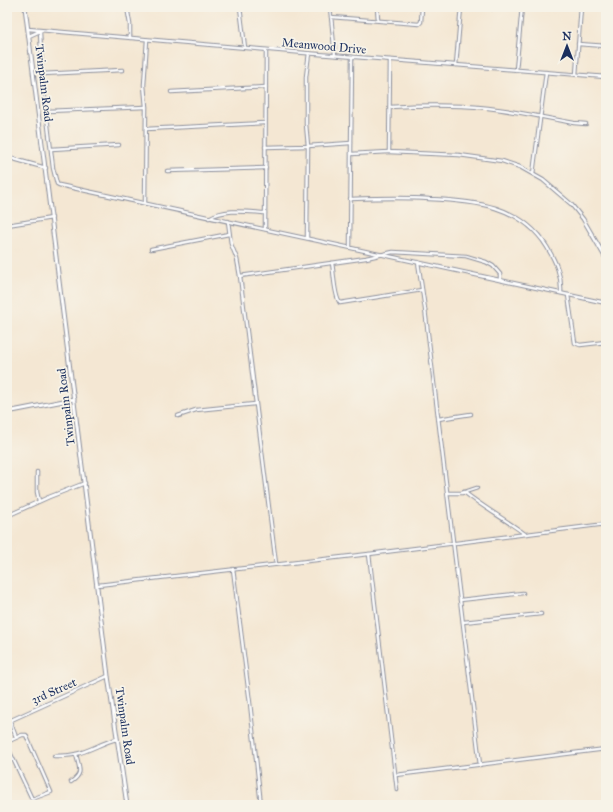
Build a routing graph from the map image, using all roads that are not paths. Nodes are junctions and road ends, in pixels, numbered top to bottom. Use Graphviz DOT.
graph roads {
  1 [pos="25,7"];
  2 [pos="127,7"];
  3 [pos="240,7"];
  4 [pos="330,7"];
  5 [pos="377,7"];
  6 [pos="422,7"];
  7 [pos="461,7"];
  8 [pos="522,7"];
  9 [pos="581,7"];
  10 [pos="331,17"];
  11 [pos="378,21"];
  12 [pos="28,29"];
  13 [pos="40,30"];
  14 [pos="29,36"];
  15 [pos="130,38"];
  16 [pos="147,40"];
  17 [pos="578,44"];
  18 [pos="606,46"];
  19 [pos="245,48"];
  20 [pos="266,50"];
  21 [pos="309,53"];
  22 [pos="335,55"];
  23 [pos="352,57"];
  24 [pos="390,60"];
  25 [pos="456,65"];
  26 [pos="123,70"];
  27 [pos="516,70"];
  28 [pos="546,72"];
  29 [pos="42,74"];
  30 [pos="576,75"];
  31 [pos="606,78"];
  32 [pos="266,87"];
  33 [pos="171,92"];
  34 [pos="146,107"];
  35 [pos="390,107"];
  36 [pos="47,111"];
  37 [pos="540,117"];
  38 [pos="265,123"];
  39 [pos="586,124"];
  40 [pos="146,129"];
  41 [pos="351,143"];
  42 [pos="119,145"];
  43 [pos="308,146"];
  44 [pos="52,148"];
  45 [pos="265,148"];
  46 [pos="389,152"];
  47 [pos="351,154"];
  48 [pos="7,156"];
  49 [pos="46,168"];
  50 [pos="266,168"];
  51 [pos="167,171"];
  52 [pos="7,174"];
  53 [pos="533,174"];
  54 [pos="7,183"];
  55 [pos="350,199"];
  56 [pos="145,204"];
  57 [pos="265,213"];
  58 [pos="52,218"];
  59 [pos="210,218"];
  60 [pos="228,221"];
  61 [pos="7,225"];
  62 [pos="265,229"];
  63 [pos="229,234"];
  64 [pos="306,238"];
  65 [pos="350,247"];
  66 [pos="606,247"];
  67 [pos="151,249"];
  68 [pos="380,254"];
  69 [pos="605,257"];
  70 [pos="418,262"];
  71 [pos="332,263"];
  72 [pos="240,276"];
  73 [pos="500,280"];
  74 [pos="606,285"];
  75 [pos="422,290"];
  76 [pos="560,293"];
  77 [pos="568,295"];
  78 [pos="606,303"];
  79 [pos="606,342"];
  80 [pos="74,398"];
  81 [pos="255,404"];
  82 [pos="7,412"];
  83 [pos="471,414"];
  84 [pos="178,416"];
  85 [pos="438,419"];
  86 [pos="37,472"];
  87 [pos="85,483"];
  88 [pos="477,488"];
  89 [pos="464,492"];
  90 [pos="448,493"];
  91 [pos="39,501"];
  92 [pos="7,516"];
  93 [pos="606,524"];
  94 [pos="525,534"];
  95 [pos="453,543"];
  96 [pos="369,554"];
  97 [pos="276,564"];
  98 [pos="233,569"];
  99 [pos="98,584"];
  100 [pos="523,593"];
  101 [pos="460,600"];
  102 [pos="541,614"];
  103 [pos="463,622"];
  104 [pos="108,676"];
  105 [pos="8,721"];
  106 [pos="16,737"];
  107 [pos="118,739"];
  108 [pos="7,742"];
  109 [pos="7,746"];
  110 [pos="606,750"];
  111 [pos="76,754"];
  112 [pos="54,756"];
  113 [pos="480,765"];
  114 [pos="396,775"];
  115 [pos="71,782"];
  116 [pos="397,790"];
  117 [pos="127,805"];
  118 [pos="261,805"];
  1 -- 12 [label="main road, Twinpalm Road"];
  2 -- 15 [label="street"];
  3 -- 19 [label="street"];
  4 -- 10 [label="street"];
  5 -- 11 [label="street"];
  6 -- 11 [label="street"];
  7 -- 25 [label="street"];
  8 -- 27 [label="street"];
  9 -- 17 [label="street"];
  10 -- 11 [label="street"];
  10 -- 22 [label="street"];
  12 -- 13 [label="street, Meanwood Drive"];
  12 -- 14 [label="main road, Twinpalm Road"];
  13 -- 14 [label="street"];
  13 -- 15 [label="street, Meanwood Drive"];
  13 -- 29 [label="street"];
  14 -- 49 [label="main road, Twinpalm Road"];
  15 -- 16 [label="street, Meanwood Drive"];
  16 -- 19 [label="street, Meanwood Drive"];
  16 -- 34 [label="street"];
  17 -- 18 [label="street"];
  17 -- 30 [label="street"];
  19 -- 20 [label="street, Meanwood Drive"];
  20 -- 21 [label="street, Meanwood Drive"];
  20 -- 32 [label="street"];
  21 -- 22 [label="street, Meanwood Drive"];
  21 -- 43 [label="street"];
  22 -- 23 [label="street, Meanwood Drive"];
  23 -- 24 [label="street, Meanwood Drive"];
  23 -- 41 [label="street"];
  24 -- 25 [label="street, Meanwood Drive"];
  24 -- 35 [label="street"];
  25 -- 27 [label="street, Meanwood Drive"];
  26 -- 29 [label="street"];
  27 -- 28 [label="street, Meanwood Drive"];
  28 -- 30 [label="street, Meanwood Drive"];
  28 -- 37 [label="street"];
  29 -- 36 [label="street"];
  30 -- 31 [label="street, Meanwood Drive"];
  32 -- 33 [label="street"];
  32 -- 38 [label="street"];
  34 -- 36 [label="street"];
  34 -- 40 [label="street"];
  35 -- 37 [label="street"];
  35 -- 46 [label="street"];
  36 -- 44 [label="street"];
  37 -- 39 [label="street"];
  37 -- 53 [label="street"];
  38 -- 40 [label="street"];
  38 -- 45 [label="street"];
  40 -- 56 [label="street"];
  41 -- 43 [label="street"];
  41 -- 47 [label="street"];
  42 -- 44 [label="street"];
  43 -- 45 [label="street"];
  43 -- 64 [label="street"];
  44 -- 56 [label="street"];
  45 -- 50 [label="street"];
  46 -- 47 [label="street"];
  46 -- 53 [label="street"];
  47 -- 55 [label="street"];
  48 -- 49 [label="street"];
  49 -- 58 [label="main road, Twinpalm Road"];
  50 -- 51 [label="street"];
  50 -- 57 [label="street"];
  52 -- 54 [label="street"];
  53 -- 69 [label="street"];
  55 -- 65 [label="street"];
  55 -- 76 [label="street"];
  56 -- 59 [label="street"];
  57 -- 59 [label="street"];
  57 -- 62 [label="street"];
  58 -- 61 [label="street"];
  58 -- 80 [label="main road, Twinpalm Road"];
  59 -- 60 [label="street"];
  60 -- 62 [label="street"];
  60 -- 63 [label="street"];
  62 -- 64 [label="street"];
  63 -- 67 [label="street"];
  63 -- 72 [label="street"];
  64 -- 65 [label="street"];
  65 -- 68 [label="street"];
  66 -- 69 [label="street"];
  68 -- 70 [label="street"];
  68 -- 71 [label="street"];
  68 -- 73 [label="street"];
  69 -- 74 [label="street"];
  70 -- 73 [label="street"];
  70 -- 75 [label="street"];
  71 -- 72 [label="street"];
  71 -- 75 [label="street"];
  72 -- 81 [label="street"];
  73 -- 76 [label="street"];
  75 -- 85 [label="street"];
  76 -- 77 [label="street"];
  77 -- 78 [label="street"];
  77 -- 79 [label="street"];
  80 -- 82 [label="main road"];
  80 -- 87 [label="main road, Twinpalm Road"];
  81 -- 84 [label="street"];
  81 -- 97 [label="street"];
  83 -- 85 [label="street"];
  85 -- 90 [label="street"];
  86 -- 91 [label="street"];
  87 -- 91 [label="street"];
  87 -- 99 [label="main road, Twinpalm Road"];
  88 -- 89 [label="street"];
  89 -- 90 [label="street"];
  89 -- 94 [label="street"];
  90 -- 95 [label="street"];
  91 -- 92 [label="street"];
  93 -- 94 [label="street"];
  94 -- 95 [label="street"];
  95 -- 96 [label="street"];
  95 -- 101 [label="street"];
  96 -- 97 [label="street"];
  96 -- 114 [label="street"];
  97 -- 98 [label="street"];
  98 -- 99 [label="street"];
  98 -- 118 [label="street"];
  99 -- 104 [label="main road, Twinpalm Road"];
  100 -- 101 [label="street"];
  101 -- 103 [label="street"];
  102 -- 103 [label="street"];
  103 -- 113 [label="street"];
  104 -- 105 [label="street, 3rd Street"];
  104 -- 107 [label="main road, Twinpalm Road"];
  105 -- 106 [label="street"];
  106 -- 108 [label="street"];
  106 -- 109 [label="street"];
  107 -- 111 [label="street"];
  107 -- 117 [label="main road, Twinpalm Road"];
  110 -- 113 [label="street"];
  111 -- 112 [label="street"];
  111 -- 115 [label="street"];
  113 -- 114 [label="street"];
  114 -- 116 [label="street"];
}
